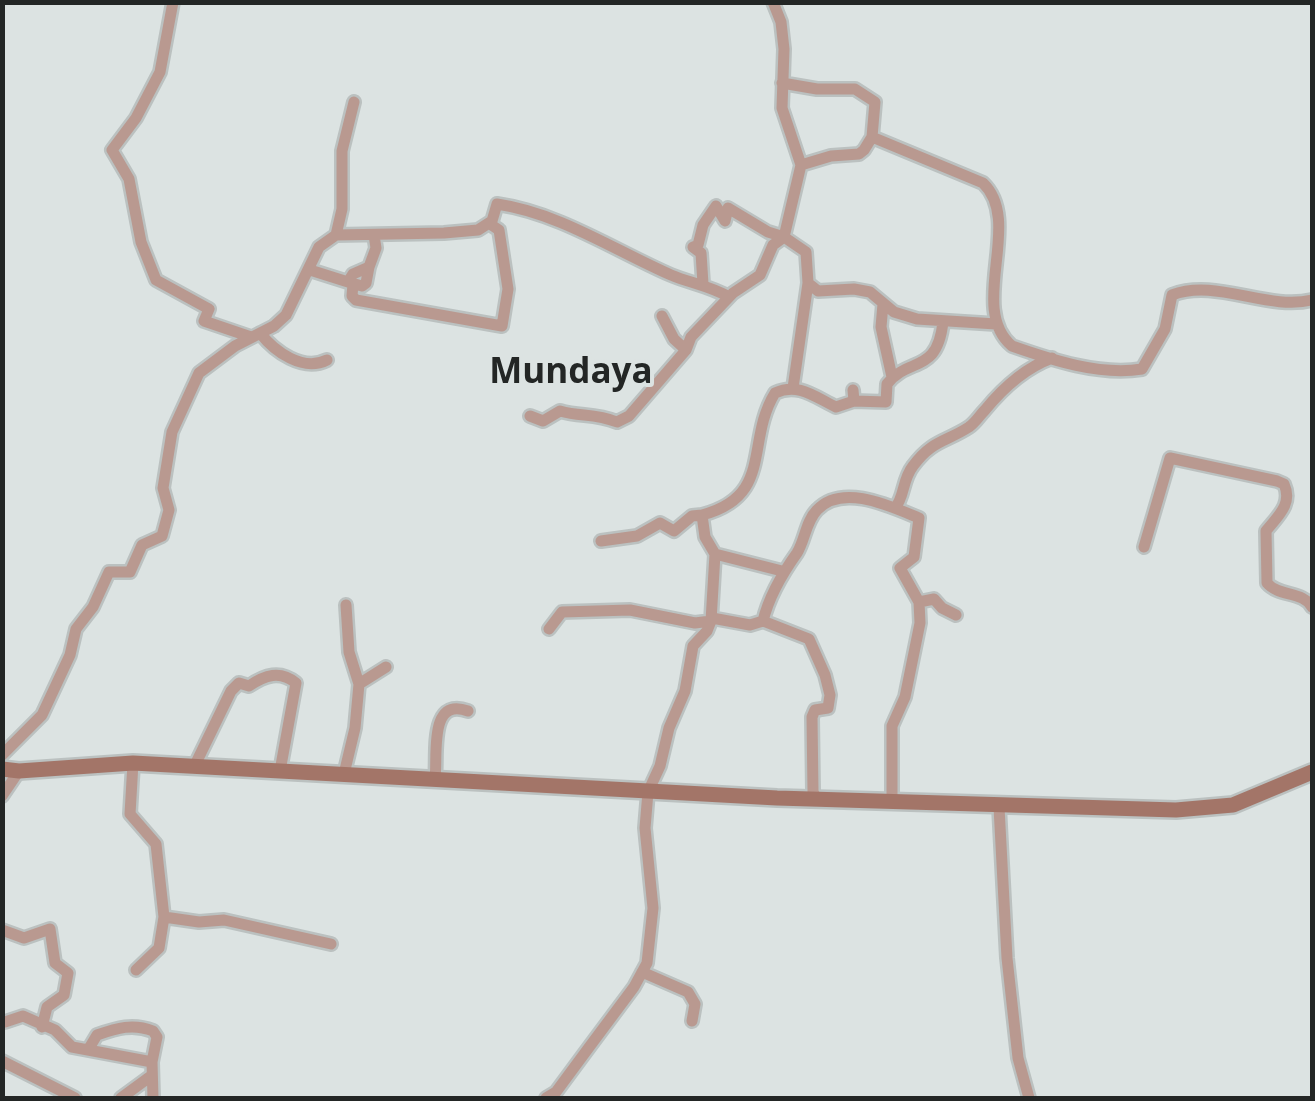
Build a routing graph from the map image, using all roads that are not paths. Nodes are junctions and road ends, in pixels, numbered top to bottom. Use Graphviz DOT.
graph roads {
  1 [pos="173,2"];
  2 [pos="773,2"];
  3 [pos="782,82"];
  4 [pos="354,102"];
  5 [pos="872,137"];
  6 [pos="801,166"];
  7 [pos="490,224"];
  8 [pos="336,235"];
  9 [pos="374,235"];
  10 [pos="784,237"];
  11 [pos="310,270"];
  12 [pos="350,283"];
  13 [pos="808,283"];
  14 [pos="703,284"];
  15 [pos="729,297"];
  16 [pos="1312,300"];
  17 [pos="883,304"];
  18 [pos="662,316"];
  19 [pos="943,322"];
  20 [pos="996,324"];
  21 [pos="255,335"];
  22 [pos="686,350"];
  23 [pos="1052,358"];
  24 [pos="327,360"];
  25 [pos="892,377"];
  26 [pos="794,388"];
  27 [pos="530,416"];
  28 [pos="896,508"];
  29 [pos="702,515"];
  30 [pos="601,541"];
  31 [pos="1144,547"];
  32 [pos="715,554"];
  33 [pos="782,571"];
  34 [pos="919,602"];
  35 [pos="346,605"];
  36 [pos="1312,608"];
  37 [pos="956,616"];
  38 [pos="712,620"];
  39 [pos="762,621"];
  40 [pos="549,629"];
  41 [pos="386,667"];
  42 [pos="359,684"];
  43 [pos="468,711"];
  44 [pos="2,754"];
  45 [pos="132,763"];
  46 [pos="194,767"];
  47 [pos="11,770"];
  48 [pos="280,771"];
  49 [pos="1312,772"];
  50 [pos="344,774"];
  51 [pos="435,779"];
  52 [pos="648,792"];
  53 [pos="2,796"];
  54 [pos="816,800"];
  55 [pos="892,802"];
  56 [pos="1000,807"];
  57 [pos="164,916"];
  58 [pos="2,930"];
  59 [pos="331,944"];
  60 [pos="136,970"];
  61 [pos="642,972"];
  62 [pos="692,1021"];
  63 [pos="4,1022"];
  64 [pos="42,1026"];
  65 [pos="88,1050"];
  66 [pos="2,1061"];
  67 [pos="152,1069"];
  68 [pos="60,1090"];
  69 [pos="45,1098"];
  70 [pos="75,1098"];
  71 [pos="121,1098"];
  72 [pos="153,1098"];
  73 [pos="546,1098"];
  74 [pos="1029,1098"];
  1 -- 21 [label="street"];
  2 -- 3 [label="street"];
  3 -- 5 [label="street"];
  3 -- 6 [label="street"];
  4 -- 8 [label="street"];
  5 -- 6 [label="street"];
  5 -- 20 [label="street"];
  6 -- 10 [label="street"];
  7 -- 9 [label="street"];
  7 -- 12 [label="street"];
  7 -- 14 [label="street"];
  8 -- 9 [label="street"];
  8 -- 11 [label="street"];
  9 -- 12 [label="street"];
  10 -- 13 [label="street"];
  10 -- 14 [label="street"];
  10 -- 15 [label="street"];
  11 -- 12 [label="street"];
  11 -- 21 [label="street"];
  13 -- 17 [label="street"];
  13 -- 26 [label="street"];
  14 -- 15 [label="street"];
  15 -- 22 [label="street"];
  16 -- 23 [label="street"];
  17 -- 19 [label="street"];
  17 -- 25 [label="street"];
  18 -- 22 [label="street"];
  19 -- 20 [label="street"];
  19 -- 25 [label="street"];
  20 -- 23 [label="street"];
  21 -- 24 [label="street"];
  21 -- 44 [label="street"];
  22 -- 27 [label="street"];
  23 -- 28 [label="street"];
  25 -- 26 [label="street"];
  26 -- 29 [label="street"];
  28 -- 33 [label="street"];
  28 -- 34 [label="street"];
  29 -- 30 [label="street"];
  29 -- 32 [label="street"];
  31 -- 36 [label="street"];
  32 -- 33 [label="street"];
  32 -- 38 [label="street"];
  33 -- 39 [label="street"];
  34 -- 37 [label="street"];
  34 -- 55 [label="street"];
  35 -- 42 [label="street"];
  38 -- 39 [label="street"];
  38 -- 40 [label="street"];
  38 -- 52 [label="street"];
  39 -- 54 [label="street"];
  41 -- 42 [label="street"];
  42 -- 50 [label="street"];
  43 -- 51 [label="street"];
  45 -- 46 [label="main road"];
  45 -- 47 [label="main road"];
  45 -- 57 [label="street"];
  46 -- 48 [label="main road"];
  46 -- 48 [label="street"];
  47 -- 53 [label="street"];
  48 -- 50 [label="main road"];
  49 -- 56 [label="main road"];
  50 -- 51 [label="main road"];
  51 -- 52 [label="main road"];
  52 -- 54 [label="main road"];
  52 -- 61 [label="street"];
  54 -- 55 [label="main road"];
  55 -- 56 [label="main road"];
  56 -- 74 [label="street"];
  57 -- 59 [label="street"];
  57 -- 60 [label="street"];
  58 -- 64 [label="street"];
  61 -- 62 [label="street"];
  61 -- 73 [label="street"];
  63 -- 64 [label="street"];
  64 -- 65 [label="street"];
  65 -- 67 [label="street"];
  65 -- 67 [label="street"];
  66 -- 68 [label="street"];
  67 -- 71 [label="street"];
  67 -- 72 [label="street"];
  68 -- 69 [label="street"];
  68 -- 70 [label="street"];
}
